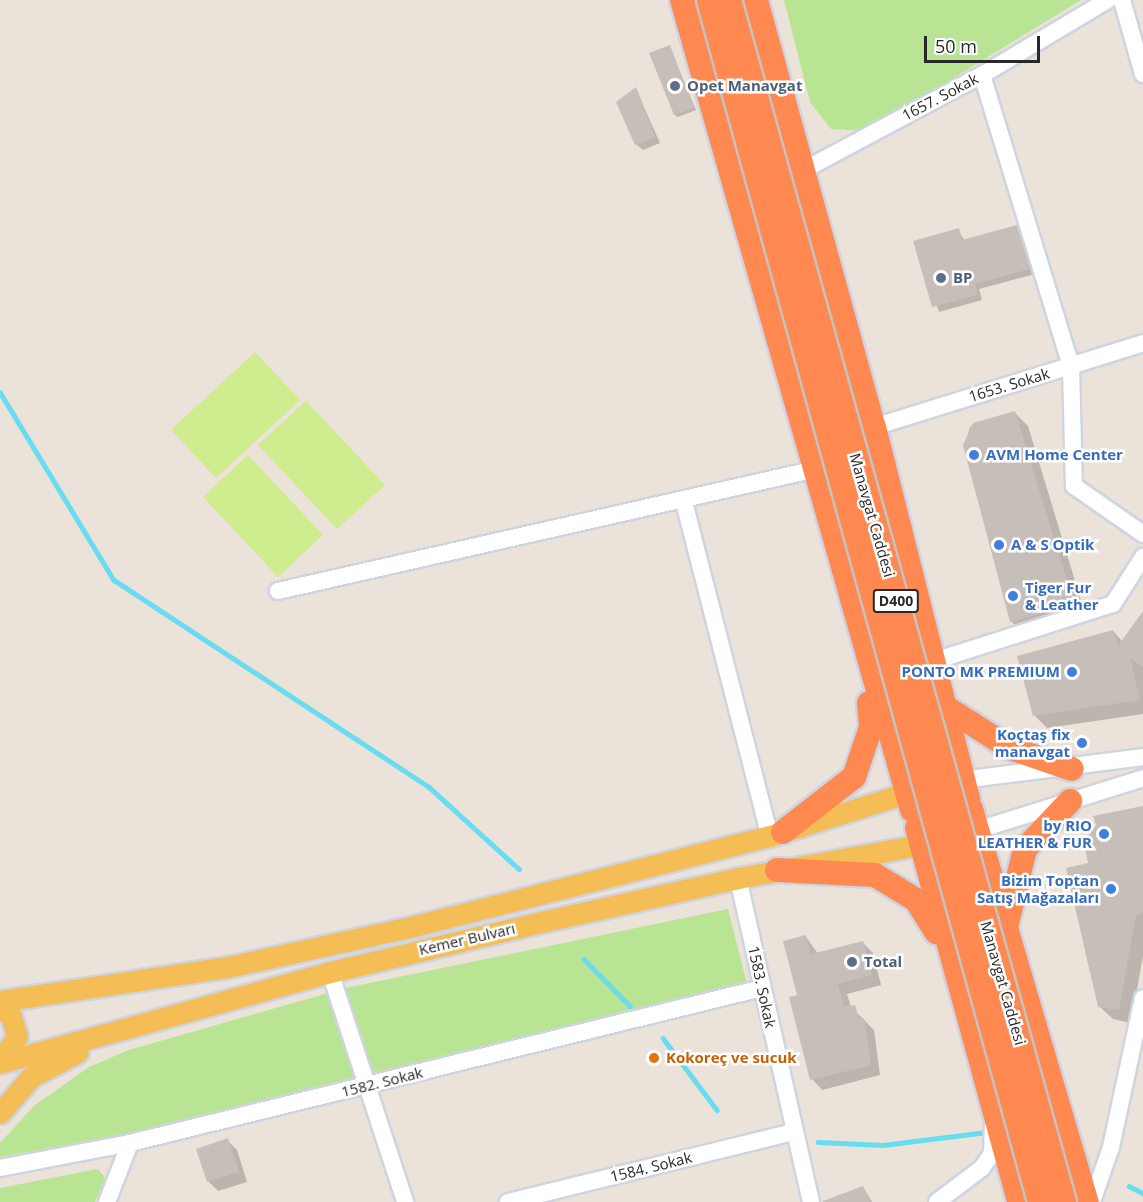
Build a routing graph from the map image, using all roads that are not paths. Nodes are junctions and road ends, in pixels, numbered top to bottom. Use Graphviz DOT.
graph roads {
  1 [pos="682,0"];
  2 [pos="708,0"];
  3 [pos="729,0"];
  4 [pos="756,0"];
  5 [pos="1108,0"];
  6 [pos="1122,0"];
  7 [pos="1143,74"];
  8 [pos="982,75"];
  9 [pos="800,172"];
  10 [pos="1143,343"];
  11 [pos="1071,366"];
  12 [pos="874,427"];
  13 [pos="812,470"];
  14 [pos="684,502"];
  15 [pos="1143,534"];
  16 [pos="1143,557"];
  17 [pos="278,591"];
  18 [pos="864,653"];
  19 [pos="931,662"];
  20 [pos="944,706"];
  21 [pos="1143,757"];
  22 [pos="1072,769"];
  23 [pos="1143,778"];
  24 [pos="1070,801"];
  25 [pos="942,812"];
  26 [pos="776,834"];
  27 [pos="777,870"];
  28 [pos="738,878"];
  29 [pos="1006,928"];
  30 [pos="945,946"];
  31 [pos="330,972"];
  32 [pos="762,988"];
  33 [pos="1143,998"];
  34 [pos="0,1001"];
  35 [pos="0,1007"];
  36 [pos="113,1033"];
  37 [pos="6,1058"];
  38 [pos="0,1082"];
  39 [pos="365,1087"];
  40 [pos="0,1113"];
  41 [pos="994,1118"];
  42 [pos="794,1132"];
  43 [pos="130,1143"];
  44 [pos="0,1168"];
  45 [pos="107,1202"];
  46 [pos="405,1202"];
  47 [pos="508,1202"];
  48 [pos="811,1202"];
  49 [pos="937,1202"];
  50 [pos="1019,1202"];
  51 [pos="1040,1202"];
  52 [pos="1064,1202"];
  53 [pos="1087,1202"];
  54 [pos="1092,1202"];
  1 -- 13 [label="highway"];
  2 -- 51 [label="highway, Manavgat Caddesi / D400, bridge"];
  3 -- 52 [label="highway, Manavgat Caddesi / D400, bridge"];
  4 -- 9 [label="highway"];
  5 -- 8 [label="street, 1657. Sokak"];
  6 -- 7 [label="street"];
  8 -- 9 [label="street, 1657. Sokak"];
  8 -- 11 [label="street"];
  9 -- 12 [label="highway"];
  10 -- 11 [label="street, 1653. Sokak"];
  11 -- 12 [label="street, 1653. Sokak"];
  11 -- 15 [label="street"];
  12 -- 19 [label="highway"];
  13 -- 14 [label="street"];
  13 -- 18 [label="highway"];
  14 -- 17 [label="street"];
  14 -- 26 [label="street"];
  16 -- 19 [label="street"];
  18 -- 25 [label="highway"];
  18 -- 26 [label="highway"];
  19 -- 20 [label="highway"];
  20 -- 22 [label="highway"];
  20 -- 25 [label="highway"];
  21 -- 22 [label="street"];
  22 -- 25 [label="street"];
  23 -- 24 [label="street"];
  24 -- 25 [label="street"];
  24 -- 29 [label="highway"];
  25 -- 26 [label="main road, Kemer Bulvarı"];
  25 -- 27 [label="main road, Kemer Bulvarı"];
  25 -- 29 [label="highway"];
  25 -- 30 [label="highway"];
  26 -- 34 [label="main road, Kemer Bulvarı"];
  27 -- 28 [label="main road, Kemer Bulvarı"];
  27 -- 30 [label="highway"];
  28 -- 31 [label="main road, Kemer Bulvarı"];
  28 -- 32 [label="street, 1583. Sokak"];
  29 -- 53 [label="highway"];
  30 -- 41 [label="highway"];
  31 -- 36 [label="main road, Kemer Bulvarı"];
  31 -- 39 [label="street"];
  32 -- 39 [label="street, 1582. Sokak"];
  32 -- 42 [label="street, 1583. Sokak"];
  33 -- 54 [label="street"];
  35 -- 37 [label="main road"];
  36 -- 37 [label="main road, Kemer Bulvarı"];
  36 -- 40 [label="main road"];
  37 -- 38 [label="main road"];
  39 -- 43 [label="street, 1582. Sokak"];
  39 -- 46 [label="street"];
  41 -- 49 [label="street"];
  41 -- 50 [label="highway"];
  42 -- 47 [label="street, 1584. Sokak"];
  42 -- 48 [label="street, 1583. Sokak"];
  43 -- 44 [label="street, 1582. Sokak"];
  43 -- 45 [label="street"];
}
